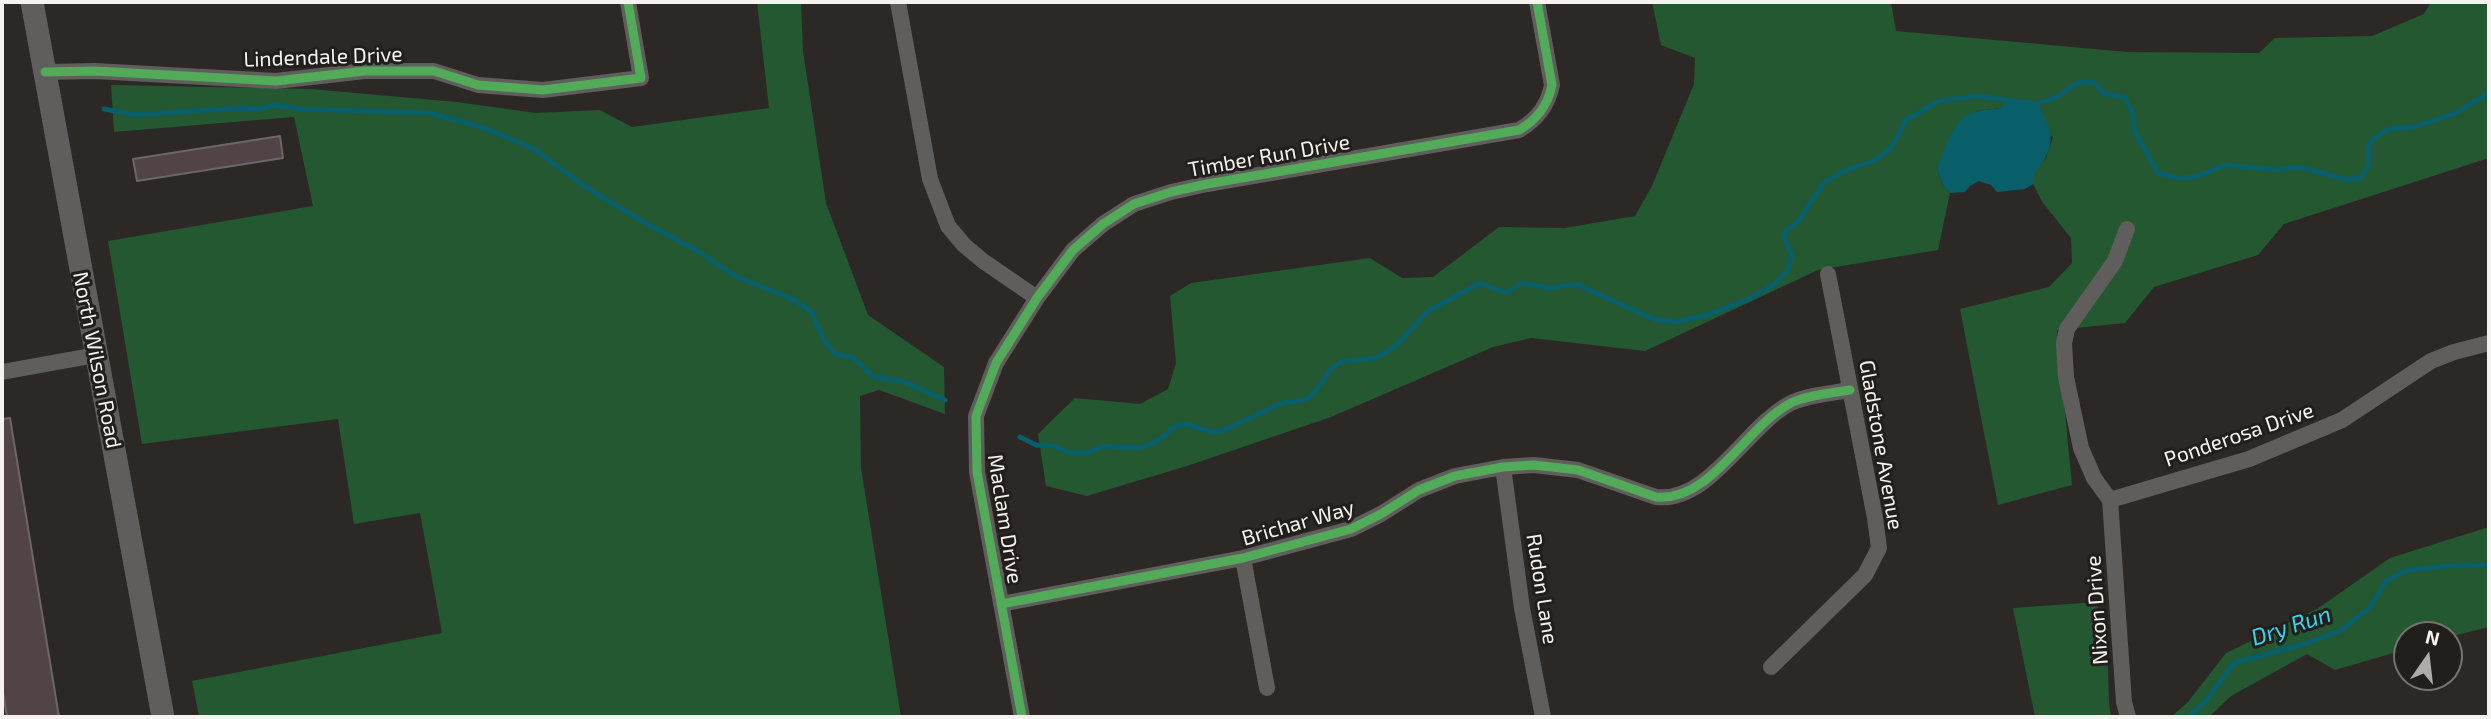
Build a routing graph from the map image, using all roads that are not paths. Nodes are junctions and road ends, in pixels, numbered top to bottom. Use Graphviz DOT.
graph roads {
  1 [pos="32,2"];
  2 [pos="628,2"];
  3 [pos="898,2"];
  4 [pos="1536,2"];
  5 [pos="45,72"];
  6 [pos="2127,229"];
  7 [pos="1828,274"];
  8 [pos="1037,298"];
  9 [pos="2489,343"];
  10 [pos="96,355"];
  11 [pos="2,372"];
  12 [pos="1850,390"];
  13 [pos="1503,467"];
  14 [pos="2110,500"];
  15 [pos="1242,558"];
  16 [pos="1001,604"];
  17 [pos="1771,667"];
  18 [pos="1267,688"];
  19 [pos="163,717"];
  20 [pos="1022,717"];
  21 [pos="1543,717"];
  22 [pos="2127,717"];
  1 -- 5 [label="main road, North Wilson Road"];
  2 -- 5 [label="street, Lindendale Drive"];
  3 -- 8 [label="street"];
  4 -- 8 [label="street, Timber Run Drive"];
  5 -- 10 [label="main road, North Wilson Road"];
  6 -- 14 [label="street"];
  7 -- 12 [label="street, Gladstone Avenue"];
  8 -- 16 [label="street, Maclam Drive"];
  9 -- 14 [label="street, Ponderosa Drive"];
  10 -- 11 [label="street"];
  10 -- 19 [label="main road, North Wilson Road"];
  12 -- 13 [label="street, Brichar Way"];
  12 -- 17 [label="street, Gladstone Avenue"];
  13 -- 15 [label="street, Brichar Way"];
  13 -- 21 [label="street, Rudon Lane"];
  14 -- 22 [label="street, Nixon Drive"];
  15 -- 16 [label="street, Brichar Way"];
  15 -- 18 [label="street"];
  16 -- 20 [label="street, Maclam Drive"];
}
